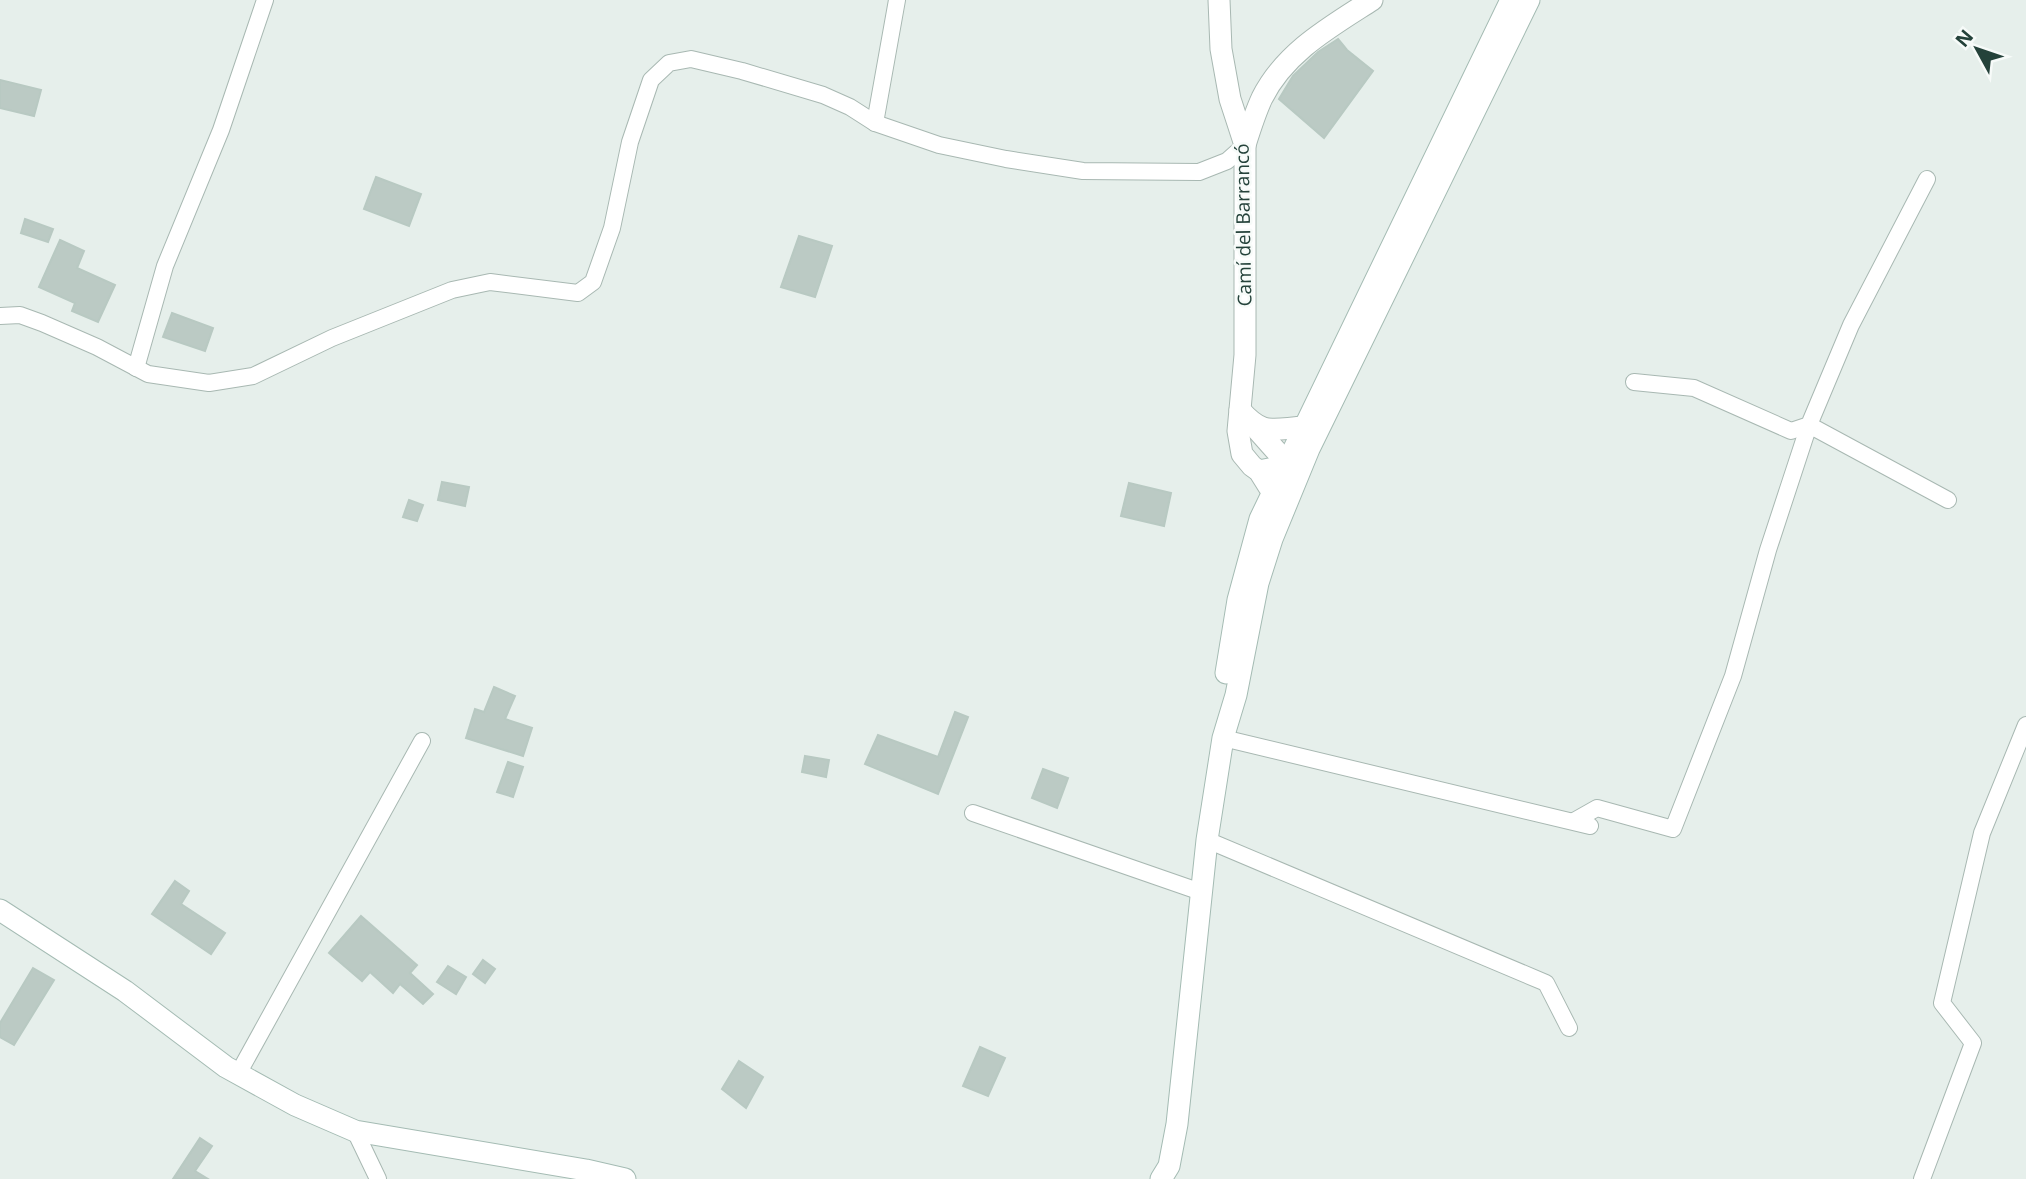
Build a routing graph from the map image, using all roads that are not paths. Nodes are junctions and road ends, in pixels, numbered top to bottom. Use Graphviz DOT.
graph roads {
  1 [pos="265,0"];
  2 [pos="897,0"];
  3 [pos="1219,0"];
  4 [pos="1372,0"];
  5 [pos="1511,0"];
  6 [pos="1522,0"];
  7 [pos="1528,0"];
  8 [pos="1517,23"];
  9 [pos="876,123"];
  10 [pos="1245,145"];
  11 [pos="1927,178"];
  12 [pos="1379,307"];
  13 [pos="0,316"];
  14 [pos="136,368"];
  15 [pos="1634,382"];
  16 [pos="1247,418"];
  17 [pos="1809,425"];
  18 [pos="1304,426"];
  19 [pos="1281,460"];
  20 [pos="1259,471"];
  21 [pos="1272,492"];
  22 [pos="1948,500"];
  23 [pos="1267,554"];
  24 [pos="2026,725"];
  25 [pos="1223,738"];
  26 [pos="422,741"];
  27 [pos="973,813"];
  28 [pos="1208,840"];
  29 [pos="1201,892"];
  30 [pos="0,910"];
  31 [pos="1569,1028"];
  32 [pos="238,1074"];
  33 [pos="355,1131"];
  34 [pos="378,1179"];
  35 [pos="625,1179"];
  36 [pos="1161,1179"];
  37 [pos="1922,1179"];
  1 -- 14 [label="street"];
  2 -- 9 [label="street"];
  3 -- 10 [label="main road, Camí del Barrancó"];
  4 -- 10 [label="main road"];
  5 -- 18 [label="main road"];
  6 -- 8 [label="main road"];
  7 -- 8 [label="main road"];
  8 -- 12 [label="main road"];
  9 -- 10 [label="street"];
  9 -- 14 [label="street"];
  10 -- 16 [label="main road, Camí del Barrancó"];
  11 -- 17 [label="street"];
  12 -- 19 [label="main road"];
  12 -- 23 [label="main road"];
  13 -- 14 [label="street"];
  15 -- 17 [label="street"];
  16 -- 18 [label="main road"];
  16 -- 19 [label="main road"];
  16 -- 20 [label="main road, Camí del Barrancó"];
  17 -- 22 [label="street"];
  17 -- 25 [label="street"];
  18 -- 19 [label="main road"];
  19 -- 20 [label="main road"];
  19 -- 21 [label="main road"];
  19 -- 23 [label="main road"];
  20 -- 21 [label="main road, Camí del Barrancó"];
  21 -- 25 [label="main road"];
  23 -- 25 [label="main road"];
  24 -- 37 [label="street"];
  25 -- 28 [label="main road"];
  26 -- 32 [label="street"];
  27 -- 29 [label="street"];
  28 -- 29 [label="main road"];
  28 -- 31 [label="street"];
  29 -- 36 [label="main road"];
  30 -- 32 [label="main road"];
  32 -- 33 [label="main road"];
  33 -- 34 [label="street"];
  33 -- 35 [label="main road"];
}
